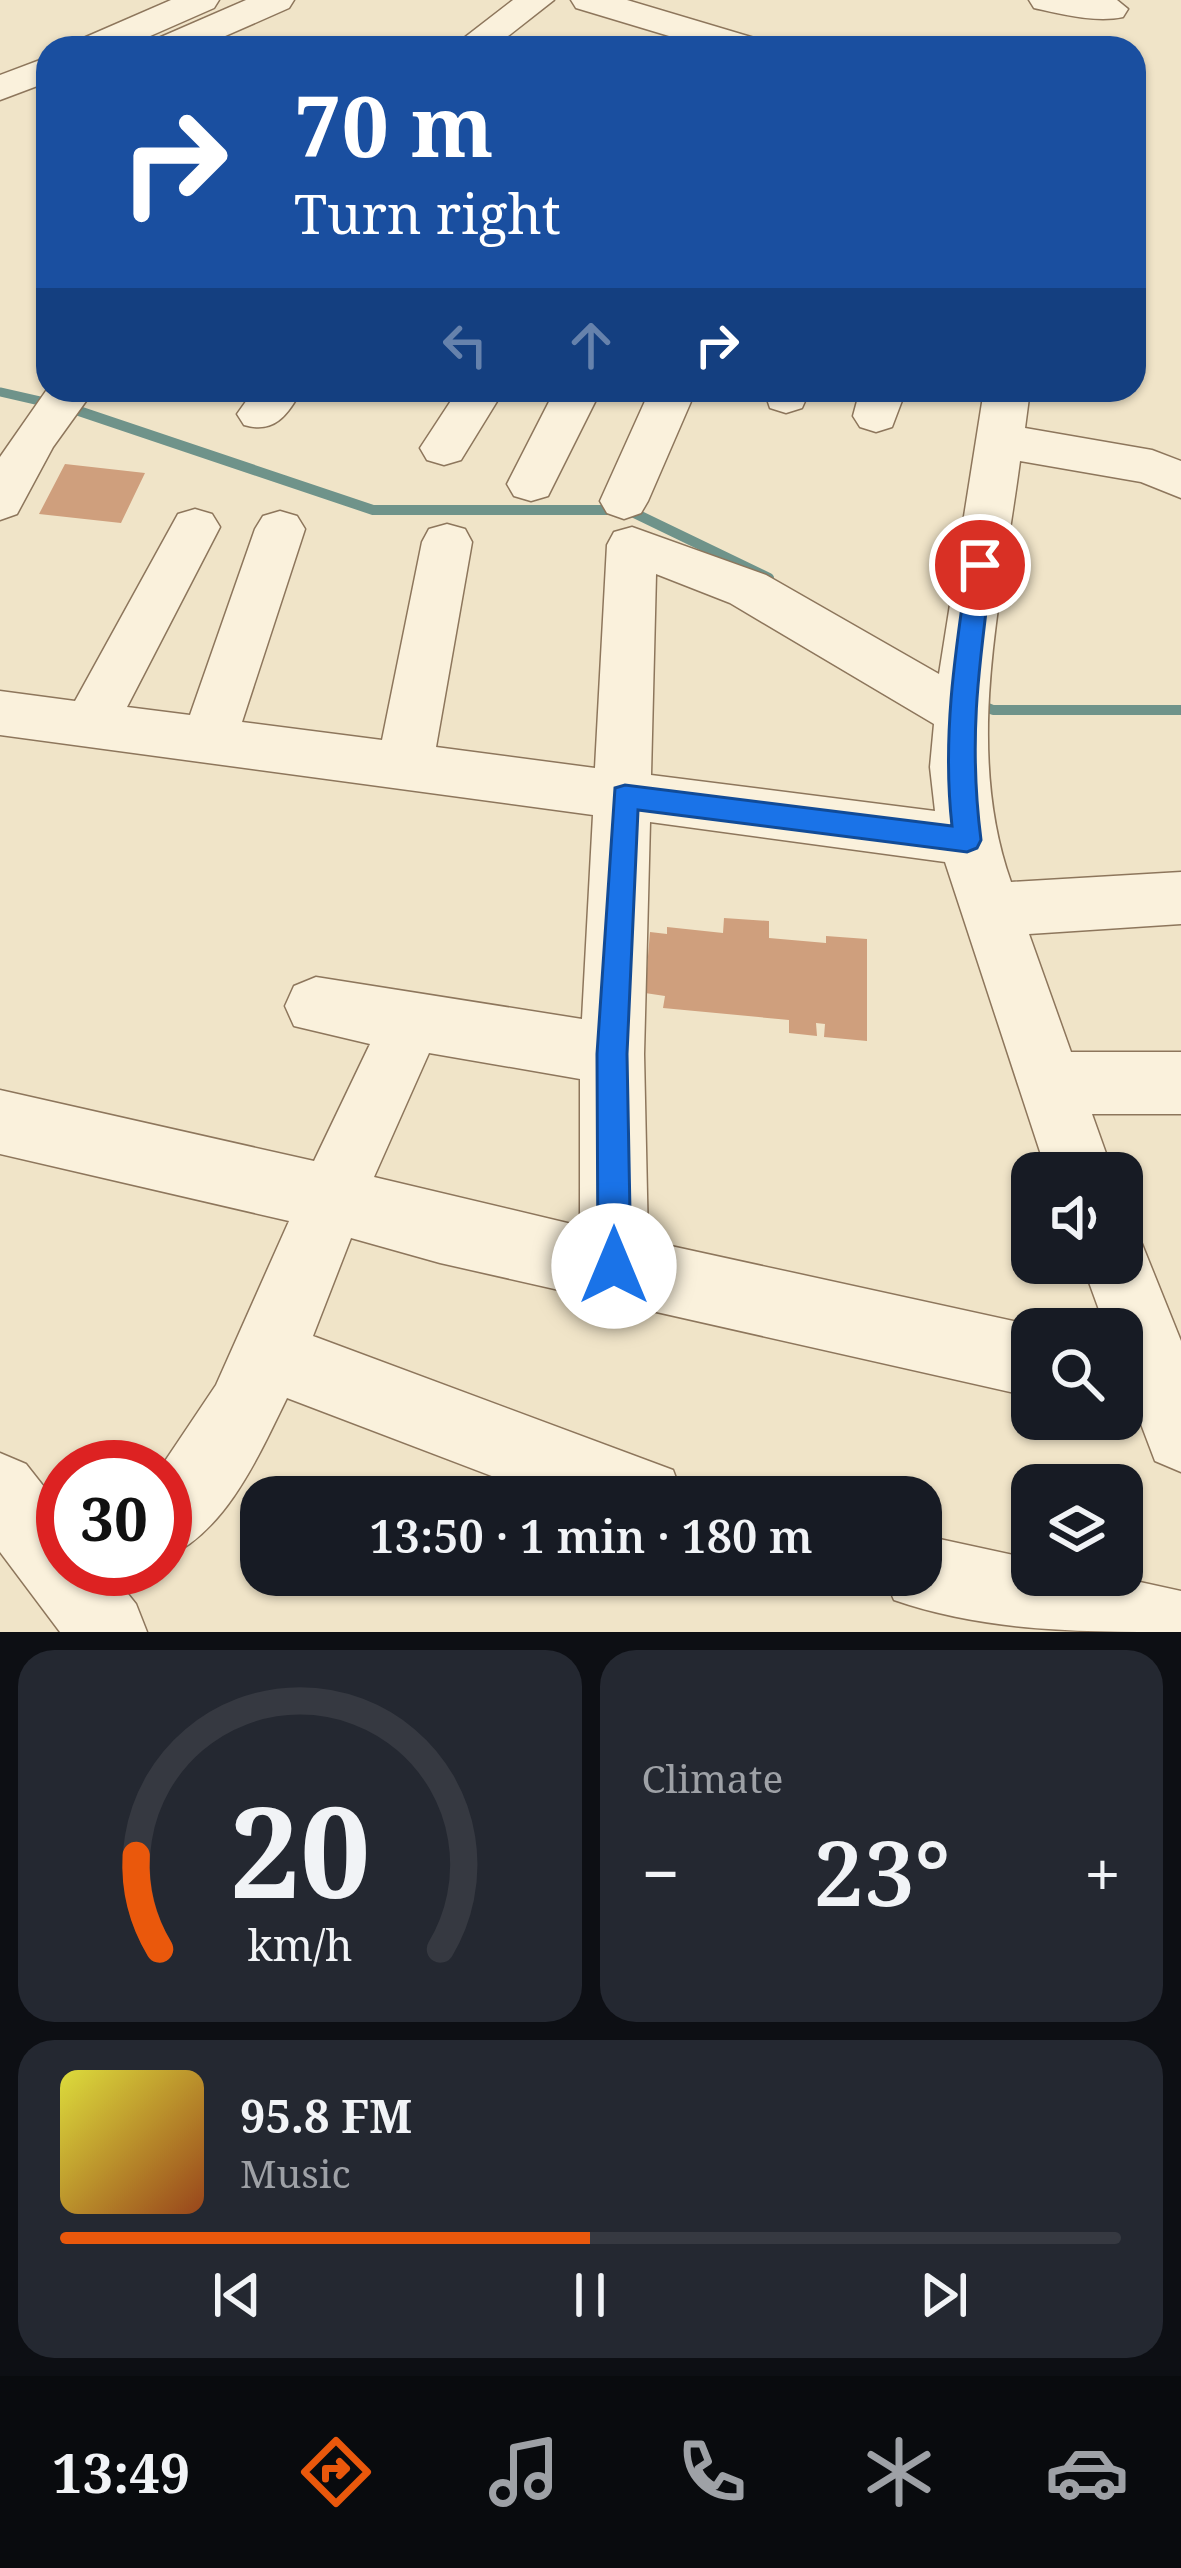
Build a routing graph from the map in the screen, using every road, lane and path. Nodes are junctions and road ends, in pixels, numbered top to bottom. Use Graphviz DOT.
graph roads {
  1 [pos="201,0"];
  2 [pos="276,0"];
  3 [pos="536,0"];
  4 [pos="589,0"];
  5 [pos="1047,0"];
  6 [pos="1111,18"];
  7 [pos="119,36"];
  8 [pos="194,36"];
  9 [pos="486,36"];
  10 [pos="708,36"];
  11 [pos="36,73"];
  12 [pos="0,89"];
  13 [pos="36,106"];
  14 [pos="0,122"];
  15 [pos="62,402"];
  16 [pos="473,402"];
  17 [pos="572,402"];
  18 [pos="668,402"];
  19 [pos="1005,402"];
  20 [pos="997,440"];
  21 [pos="444,448"];
  22 [pos="1181,481"];
  23 [pos="531,484"];
  24 [pos="624,501"];
  25 [pos="0,502"];
  26 [pos="195,527"];
  27 [pos="280,530"];
  28 [pos="447,542"];
  29 [pos="962,704"];
  30 [pos="0,713"];
  31 [pos="90,725"];
  32 [pos="208,741"];
  33 [pos="404,768"];
  34 [pos="625,796"];
  35 [pos="967,840"];
  36 [pos="1181,898"];
  37 [pos="989,910"];
  38 [pos="316,1006"];
  39 [pos="412,1022"];
  40 [pos="612,1054"];
  41 [pos="1048,1083"];
  42 [pos="1181,1083"];
  43 [pos="0,1122"];
  44 [pos="1073,1152"];
  45 [pos="332,1200"];
  46 [pos="614,1266"];
  47 [pos="1143,1292"];
  48 [pos="1011,1356"];
  49 [pos="270,1357"];
  50 [pos="1156,1403"];
  51 [pos="590,1476"];
  52 [pos="192,1488"];
  53 [pos="0,1490"];
  54 [pos="942,1578"];
  55 [pos="104,1601"];
  56 [pos="1181,1630"];
  1 -- 7 [label="street"];
  2 -- 8 [label="street"];
  3 -- 9 [label="street"];
  4 -- 10 [label="street"];
  5 -- 6 [label="street"];
  11 -- 12 [label="street"];
  13 -- 14 [label="street"];
  15 -- 25 [label="street"];
  16 -- 21 [label="street"];
  17 -- 23 [label="street"];
  18 -- 24 [label="street"];
  19 -- 20 [label="street"];
  20 -- 22 [label="street"];
  20 -- 29 [label="street"];
  26 -- 31 [label="street"];
  27 -- 32 [label="street"];
  28 -- 33 [label="street"];
  29 -- 34 [label="street"];
  29 -- 35 [label="street"];
  30 -- 31 [label="street"];
  31 -- 32 [label="street"];
  32 -- 33 [label="street"];
  33 -- 34 [label="street"];
  34 -- 35 [label="street"];
  34 -- 40 [label="street"];
  35 -- 37 [label="street"];
  36 -- 37 [label="street"];
  37 -- 41 [label="street"];
  38 -- 39 [label="street"];
  39 -- 40 [label="street"];
  39 -- 45 [label="street"];
  40 -- 46 [label="street"];
  41 -- 42 [label="street"];
  41 -- 44 [label="street"];
  43 -- 45 [label="street"];
  45 -- 46 [label="street"];
  45 -- 49 [label="street"];
  46 -- 48 [label="street"];
  47 -- 50 [label="street"];
  49 -- 51 [label="street"];
  49 -- 52 [label="street"];
  53 -- 55 [label="street"];
  54 -- 56 [label="street"];
}
